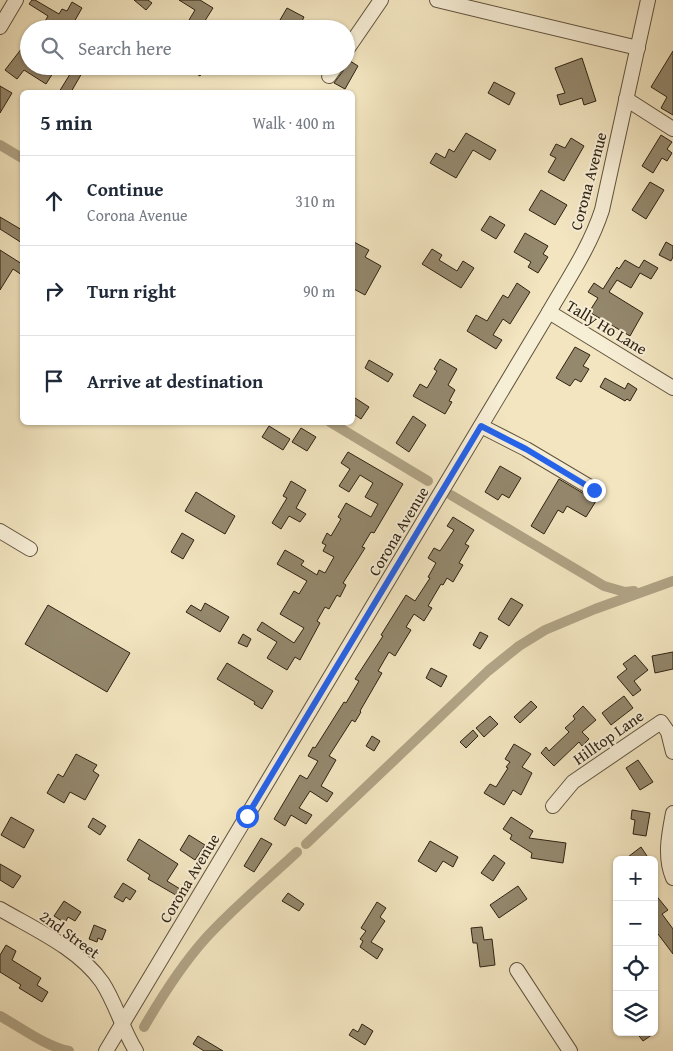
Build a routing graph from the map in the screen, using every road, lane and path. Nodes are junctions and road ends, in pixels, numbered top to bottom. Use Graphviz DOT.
graph roads {
  1 [pos="16,0"];
  2 [pos="381,0"];
  3 [pos="437,0"];
  4 [pos="648,0"];
  5 [pos="0,27"];
  6 [pos="355,38"];
  7 [pos="638,48"];
  8 [pos="626,99"];
  9 [pos="673,129"];
  10 [pos="549,312"];
  11 [pos="673,388"];
  12 [pos="481,426"];
  13 [pos="594,490"];
  14 [pos="0,531"];
  15 [pos="30,548"];
  16 [pos="673,752"];
  17 [pos="553,806"];
  18 [pos="673,813"];
  19 [pos="673,878"];
  20 [pos="0,909"];
  21 [pos="517,970"];
  22 [pos="123,1024"];
  23 [pos="106,1051"];
  24 [pos="136,1051"];
  25 [pos="570,1051"];
  1 -- 5 [label="street"];
  2 -- 6 [label="street"];
  3 -- 7 [label="street"];
  4 -- 7 [label="street, Corona Avenue"];
  7 -- 8 [label="street, Corona Avenue"];
  8 -- 9 [label="street"];
  8 -- 10 [label="street, Corona Avenue"];
  10 -- 11 [label="street, Tally Ho Lane"];
  10 -- 12 [label="street, Corona Avenue"];
  12 -- 13 [label="street"];
  12 -- 22 [label="street, Corona Avenue"];
  14 -- 15 [label="street"];
  16 -- 17 [label="street, Hilltop Lane"];
  18 -- 19 [label="street"];
  20 -- 22 [label="street, 2nd Street"];
  21 -- 25 [label="street"];
  22 -- 23 [label="street, Corona Avenue"];
  22 -- 24 [label="street, 2nd Street"];
}
